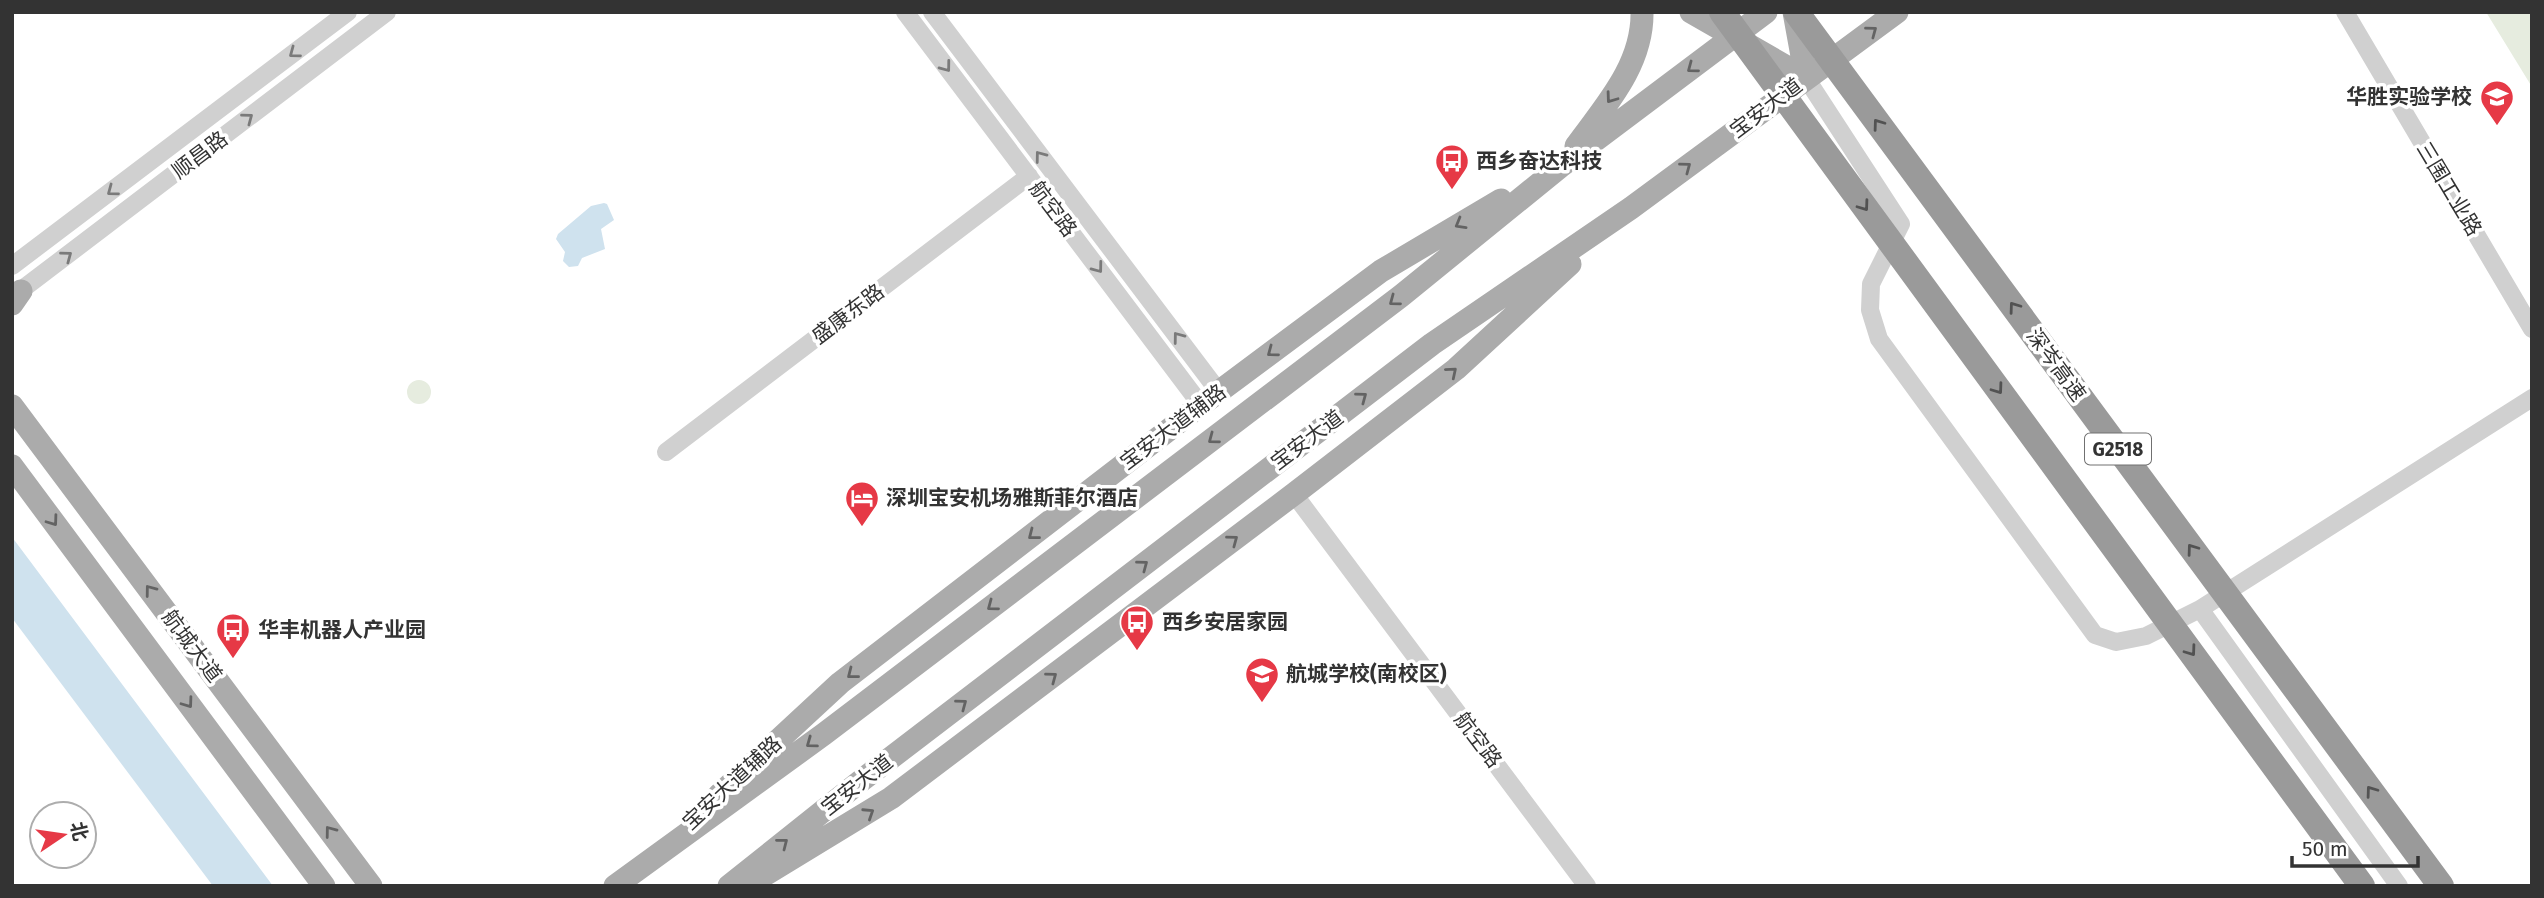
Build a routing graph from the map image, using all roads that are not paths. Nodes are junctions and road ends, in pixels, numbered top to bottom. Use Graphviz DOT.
graph roads {
  1 [pos="348,12"];
  2 [pos="387,12"];
  3 [pos="905,12"];
  4 [pos="932,12"];
  5 [pos="1642,12"];
  6 [pos="1691,12"];
  7 [pos="1722,12"];
  8 [pos="1766,12"];
  9 [pos="1795,12"];
  10 [pos="1897,12"];
  11 [pos="2344,12"];
  12 [pos="1735,36"];
  13 [pos="1806,78"];
  14 [pos="1562,166"];
  15 [pos="1029,176"];
  16 [pos="1631,208"];
  17 [pos="12,266"];
  18 [pos="15,298"];
  19 [pos="2532,329"];
  20 [pos="1210,398"];
  21 [pos="2532,398"];
  22 [pos="13,405"];
  23 [pos="666,452"];
  24 [pos="12,466"];
  25 [pos="1294,494"];
  26 [pos="2200,609"];
  27 [pos="651,860"];
  28 [pos="324,886"];
  29 [pos="370,886"];
  30 [pos="615,886"];
  31 [pos="729,886"];
  32 [pos="747,886"];
  33 [pos="1587,886"];
  34 [pos="2362,886"];
  35 [pos="2399,886"];
  36 [pos="2441,886"];
  1 -- 17 [label="street, 顺昌路, one-way"];
  18 -- 2 [label="street, 顺昌路, one-way"];
  3 -- 15 [label="street, 航空路, one-way"];
  20 -- 4 [label="street, 航空路, one-way"];
  5 -- 14 [label="main road, one-way"];
  6 -- 12 [label="main road"];
  7 -- 34 [label="highway, G2518, one-way, bridge"];
  8 -- 12 [label="main road"];
  9 -- 13 [label="main road"];
  36 -- 9 [label="highway, 深岑高速 / G2518, one-way, bridge"];
  13 -- 10 [label="main road, 宝安大道, one-way"];
  11 -- 19 [label="street, 三围工业路"];
  12 -- 13 [label="main road"];
  12 -- 14 [label="main road, one-way"];
  16 -- 13 [label="main road, 宝安大道, one-way"];
  13 -- 26 [label="street"];
  14 -- 20 [label="main road, 宝安大道辅路, one-way"];
  14 -- 27 [label="main road, one-way"];
  15 -- 20 [label="street, 航空路, one-way"];
  15 -- 23 [label="street, 盛康东路"];
  25 -- 16 [label="main road, one-way"];
  31 -- 16 [label="main road, 宝安大道, one-way"];
  20 -- 27 [label="main road, 宝安大道辅路, one-way"];
  21 -- 26 [label="street"];
  29 -- 22 [label="main road, 航城大道, one-way"];
  24 -- 28 [label="main road, 航城大道, one-way"];
  32 -- 25 [label="main road, one-way"];
  25 -- 33 [label="street, 航空路"];
  26 -- 35 [label="street"];
  27 -- 30 [label="main road"];
}
